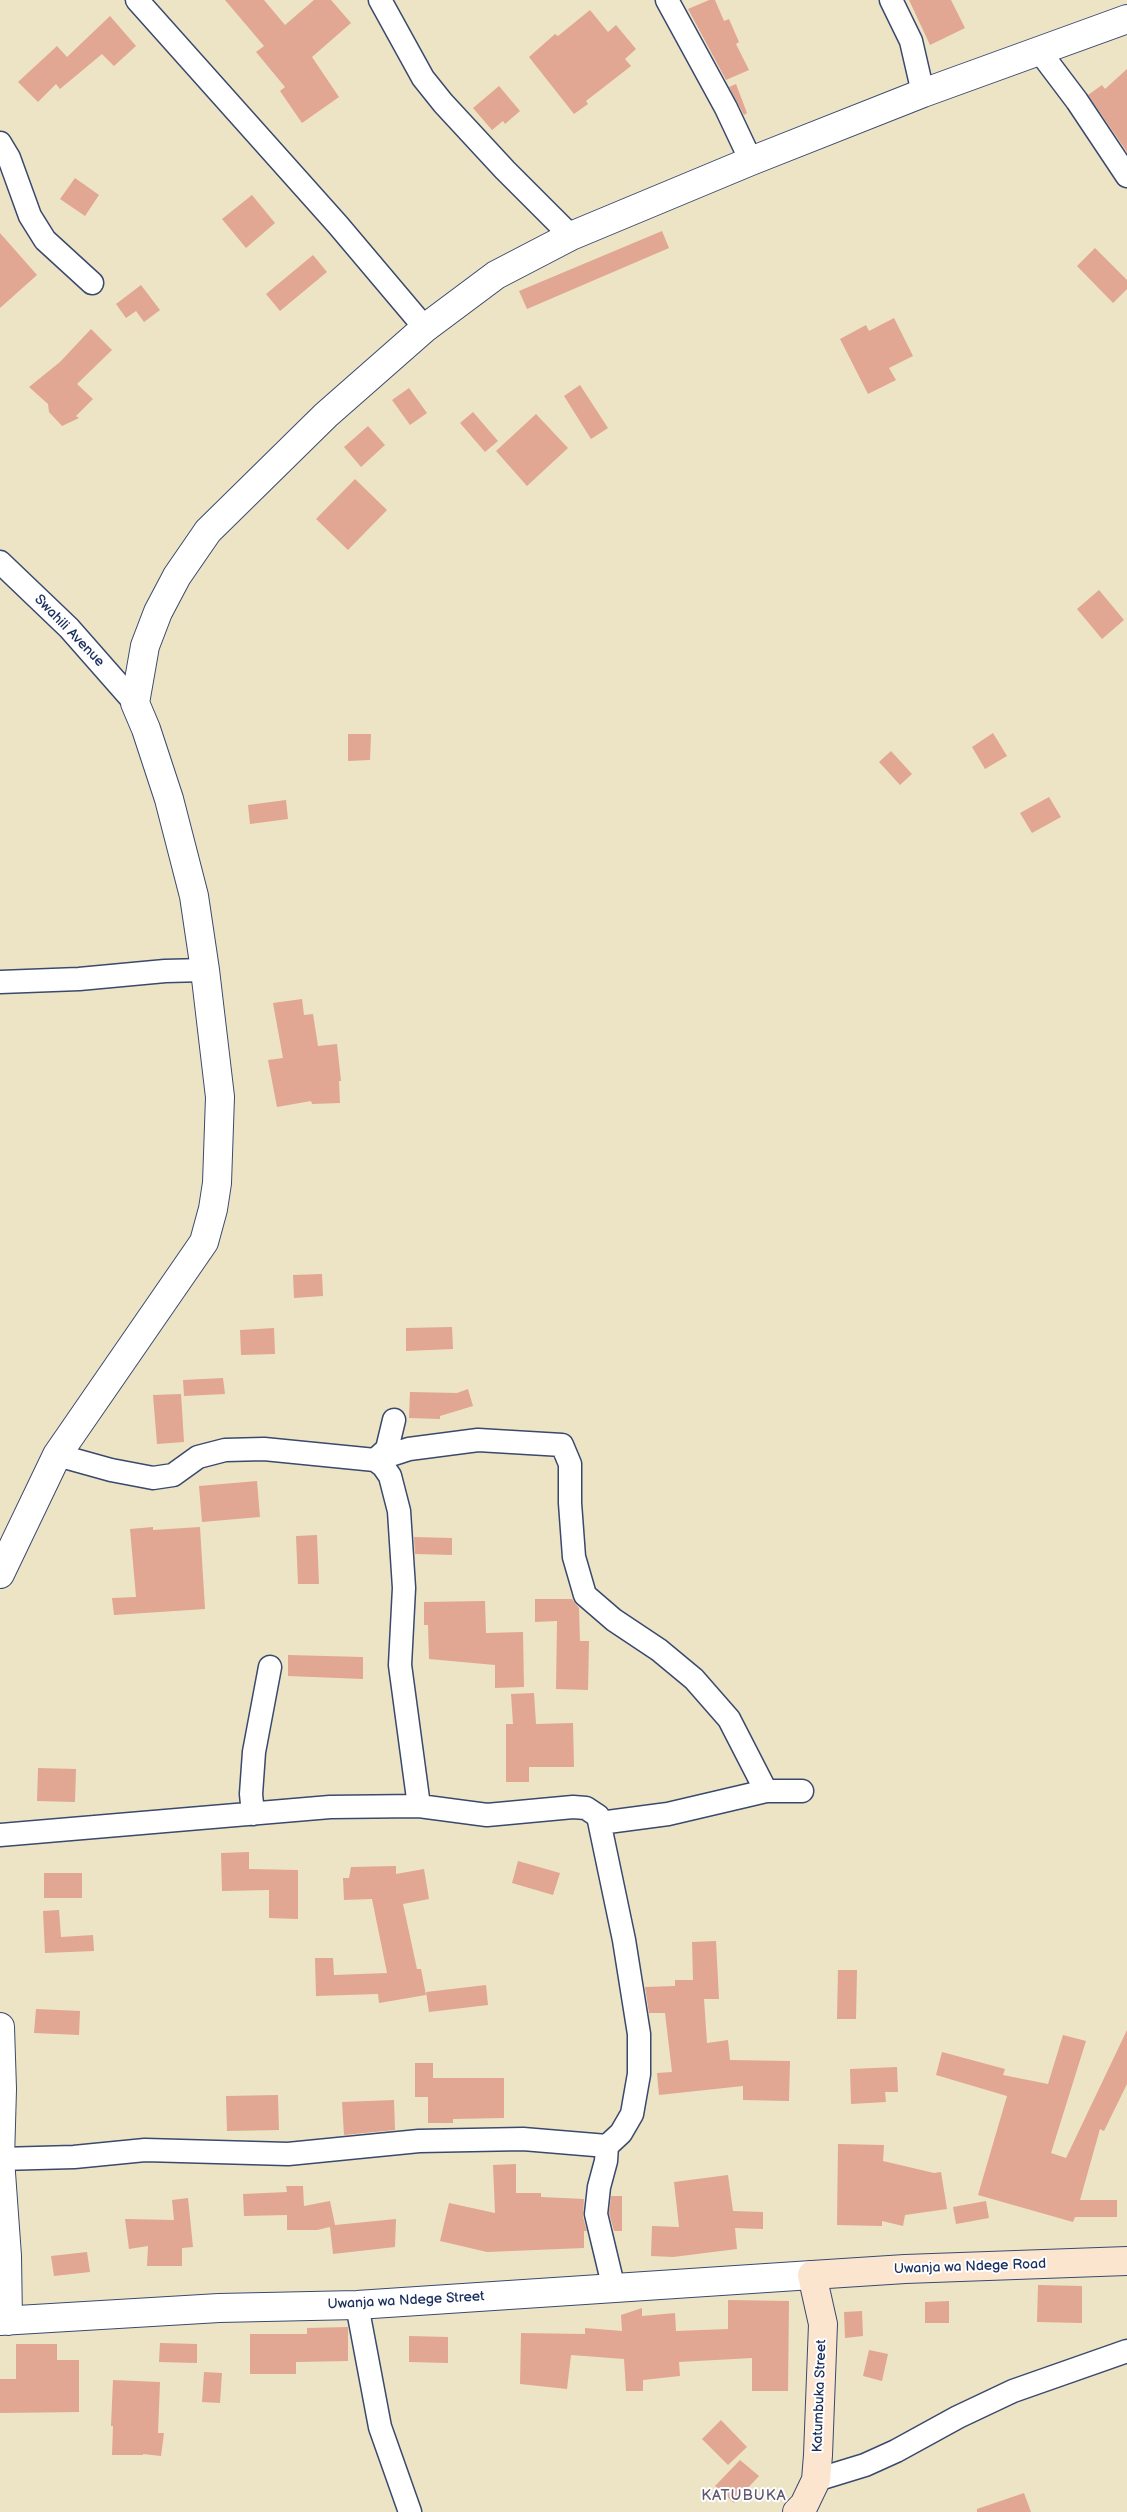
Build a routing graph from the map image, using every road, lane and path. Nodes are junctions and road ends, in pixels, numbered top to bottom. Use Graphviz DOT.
graph roads {
  1 [pos="137,0"];
  2 [pos="380,0"];
  3 [pos="666,0"];
  4 [pos="891,0"];
  5 [pos="1127,19"];
  6 [pos="1040,52"];
  7 [pos="922,93"];
  8 [pos="0,144"];
  9 [pos="751,161"];
  10 [pos="1127,176"];
  11 [pos="571,236"];
  12 [pos="92,283"];
  13 [pos="425,328"];
  14 [pos="0,562"];
  15 [pos="135,703"];
  16 [pos="206,970"];
  17 [pos="1,980"];
  18 [pos="394,1420"];
  19 [pos="57,1455"];
  20 [pos="375,1460"];
  21 [pos="0,1574"];
  22 [pos="270,1667"];
  23 [pos="766,1791"];
  24 [pos="802,1791"];
  25 [pos="419,1806"];
  26 [pos="253,1814"];
  27 [pos="600,1823"];
  28 [pos="0,1835"];
  29 [pos="0,2027"];
  30 [pos="607,2146"];
  31 [pos="0,2159"];
  32 [pos="1127,2261"];
  33 [pos="812,2275"];
  34 [pos="614,2289"];
  35 [pos="357,2305"];
  36 [pos="4,2321"];
  37 [pos="1127,2351"];
  38 [pos="816,2480"];
  39 [pos="410,2512"];
  40 [pos="797,2512"];
  1 -- 13 [label="street"];
  2 -- 11 [label="street"];
  3 -- 9 [label="street"];
  4 -- 7 [label="street"];
  5 -- 6 [label="street"];
  6 -- 7 [label="street"];
  6 -- 10 [label="street"];
  7 -- 9 [label="street"];
  8 -- 12 [label="street"];
  9 -- 11 [label="street"];
  11 -- 13 [label="street"];
  13 -- 15 [label="street"];
  14 -- 15 [label="street, Swahili Avenue"];
  15 -- 16 [label="street"];
  16 -- 17 [label="street"];
  16 -- 19 [label="street"];
  18 -- 20 [label="street"];
  19 -- 20 [label="street"];
  19 -- 21 [label="street"];
  20 -- 23 [label="street"];
  20 -- 25 [label="street"];
  22 -- 26 [label="street"];
  23 -- 24 [label="street"];
  23 -- 27 [label="street"];
  25 -- 26 [label="street"];
  25 -- 27 [label="street"];
  26 -- 28 [label="street"];
  27 -- 30 [label="street"];
  29 -- 31 [label="street"];
  30 -- 31 [label="street"];
  30 -- 34 [label="street"];
  31 -- 36 [label="street"];
  32 -- 33 [label="main road, Uwanja wa Ndege Road"];
  33 -- 34 [label="street, Uwanja wa Ndege Street"];
  33 -- 38 [label="main road, Katumbuka Street"];
  34 -- 35 [label="street, Uwanja wa Ndege Street"];
  35 -- 36 [label="street, Uwanja wa Ndege Street"];
  35 -- 39 [label="street"];
  37 -- 38 [label="street"];
  38 -- 40 [label="main road, Katumbuka Street"];
}
